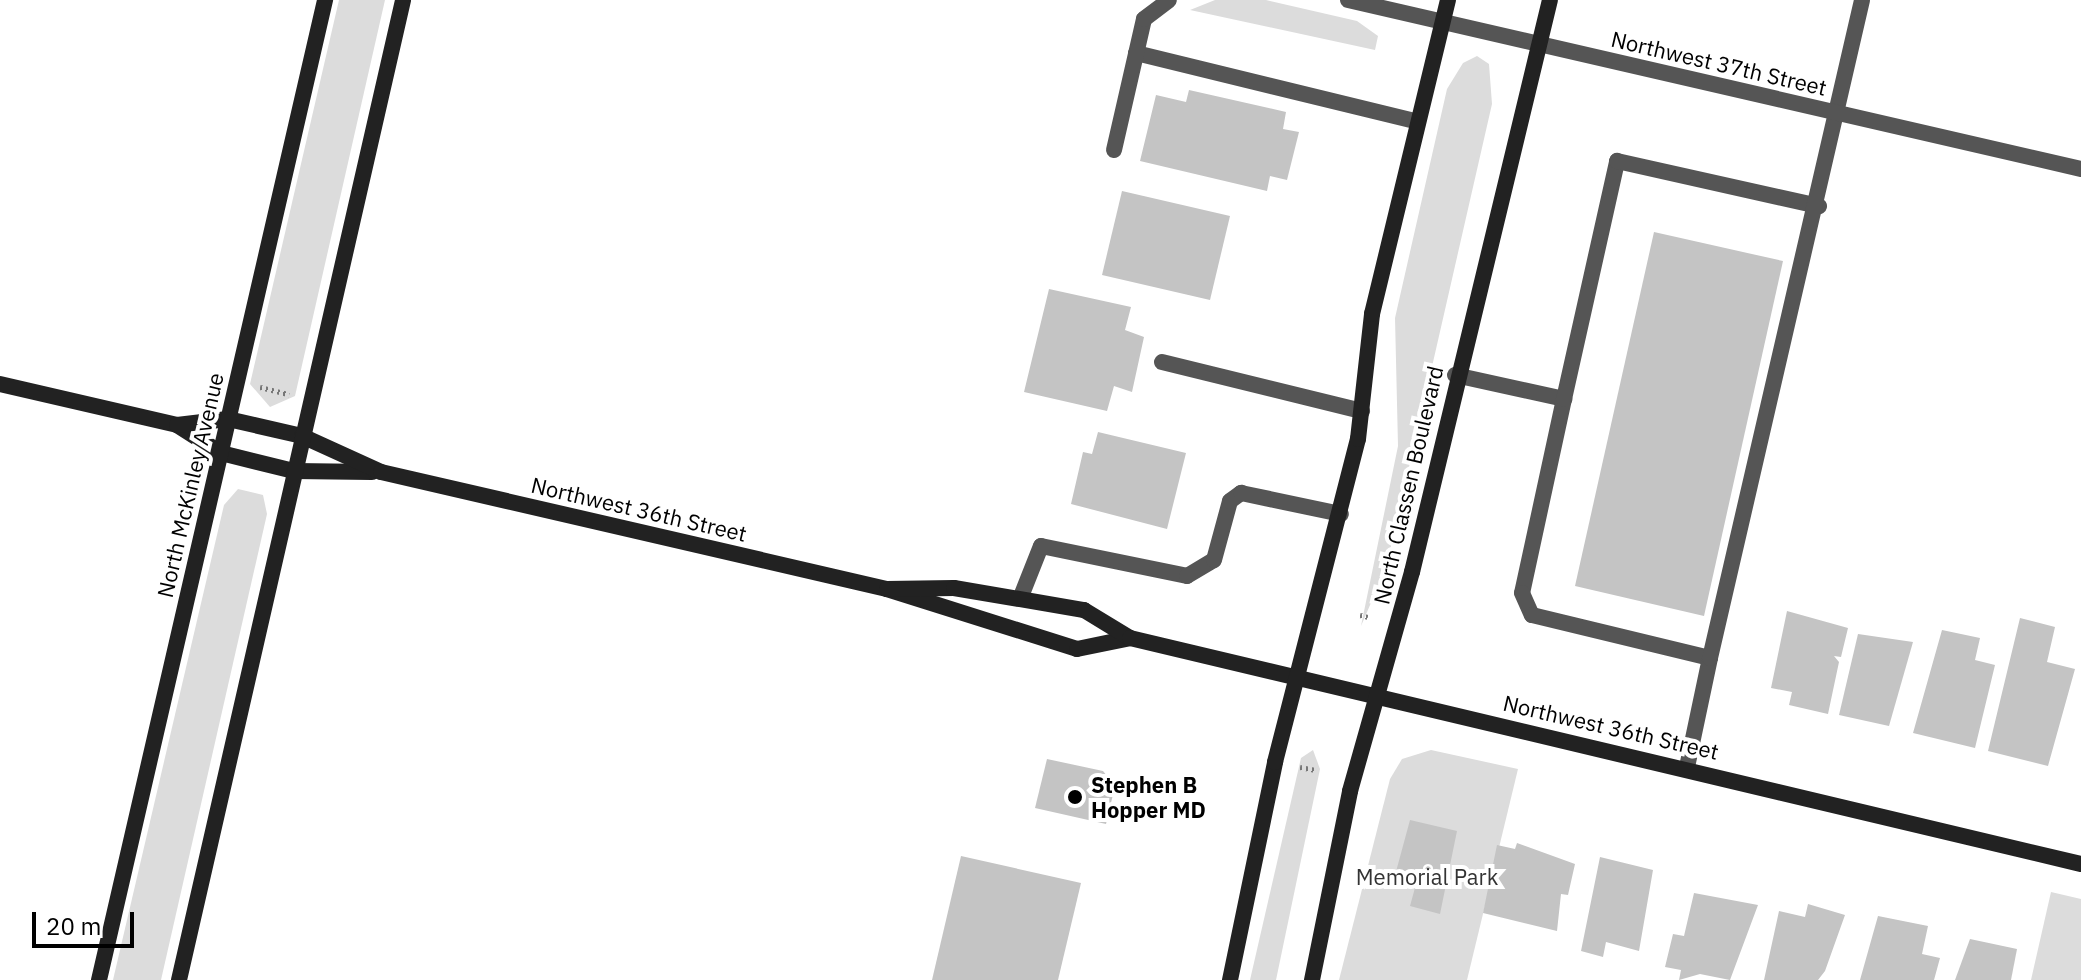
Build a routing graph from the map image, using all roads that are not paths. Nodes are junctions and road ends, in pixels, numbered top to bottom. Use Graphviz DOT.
graph roads {
  1 [pos="325,0"];
  2 [pos="403,0"];
  3 [pos="1169,0"];
  4 [pos="1348,0"];
  5 [pos="1448,0"];
  6 [pos="1550,0"];
  7 [pos="1857,1"];
  8 [pos="1443,23"];
  9 [pos="1540,45"];
  10 [pos="1136,53"];
  11 [pos="1838,113"];
  12 [pos="1415,121"];
  13 [pos="1114,150"];
  14 [pos="2081,169"];
  15 [pos="1819,206"];
  16 [pos="1162,362"];
  17 [pos="1455,375"];
  18 [pos="0,384"];
  19 [pos="1564,399"];
  20 [pos="1362,411"];
  21 [pos="228,419"];
  22 [pos="177,425"];
  23 [pos="302,436"];
  24 [pos="221,453"];
  25 [pos="294,471"];
  26 [pos="381,472"];
  27 [pos="1341,514"];
  28 [pos="887,589"];
  29 [pos="1020,599"];
  30 [pos="1130,638"];
  31 [pos="1710,658"];
  32 [pos="1299,677"];
  33 [pos="1378,696"];
  34 [pos="1687,767"];
  35 [pos="2081,864"];
  36 [pos="99,980"];
  37 [pos="179,980"];
  38 [pos="1230,980"];
  39 [pos="1312,980"];
  1 -- 21 [label="street, North McKinley Avenue"];
  2 -- 23 [label="street"];
  3 -- 10 [label="street"];
  4 -- 8 [label="street, Northwest 37th Street"];
  5 -- 8 [label="street"];
  6 -- 9 [label="street, North Classen Boulevard"];
  7 -- 11 [label="street"];
  8 -- 9 [label="street, Northwest 37th Street"];
  8 -- 12 [label="street"];
  9 -- 11 [label="street, Northwest 37th Street"];
  9 -- 17 [label="street, North Classen Boulevard"];
  10 -- 12 [label="street"];
  10 -- 13 [label="street"];
  11 -- 14 [label="street, Northwest 37th Street"];
  11 -- 15 [label="street"];
  12 -- 20 [label="street"];
  15 -- 19 [label="street"];
  15 -- 31 [label="street"];
  16 -- 20 [label="street"];
  17 -- 19 [label="street"];
  17 -- 33 [label="street, North Classen Boulevard"];
  18 -- 22 [label="street, Northwest 36th Street"];
  19 -- 31 [label="street"];
  20 -- 27 [label="street"];
  21 -- 22 [label="street, Northwest 36th Street"];
  21 -- 23 [label="street, Northwest 36th Street"];
  21 -- 24 [label="street, North McKinley Avenue"];
  22 -- 24 [label="street, Northwest 36th Street"];
  23 -- 25 [label="street"];
  23 -- 26 [label="street, Northwest 36th Street"];
  24 -- 25 [label="street, Northwest 36th Street"];
  24 -- 36 [label="street, North McKinley Avenue"];
  25 -- 26 [label="street, Northwest 36th Street"];
  25 -- 37 [label="street"];
  26 -- 28 [label="street, Northwest 36th Street"];
  27 -- 29 [label="street"];
  27 -- 32 [label="street"];
  28 -- 29 [label="street, Northwest 36th Street"];
  28 -- 30 [label="street, Northwest 36th Street"];
  29 -- 30 [label="street, Northwest 36th Street"];
  30 -- 32 [label="street, Northwest 36th Street"];
  31 -- 34 [label="street"];
  32 -- 33 [label="street, Northwest 36th Street"];
  32 -- 38 [label="street"];
  33 -- 34 [label="street, Northwest 36th Street"];
  33 -- 39 [label="street, North Classen Boulevard"];
  34 -- 35 [label="street, Northwest 36th Street"];
}
